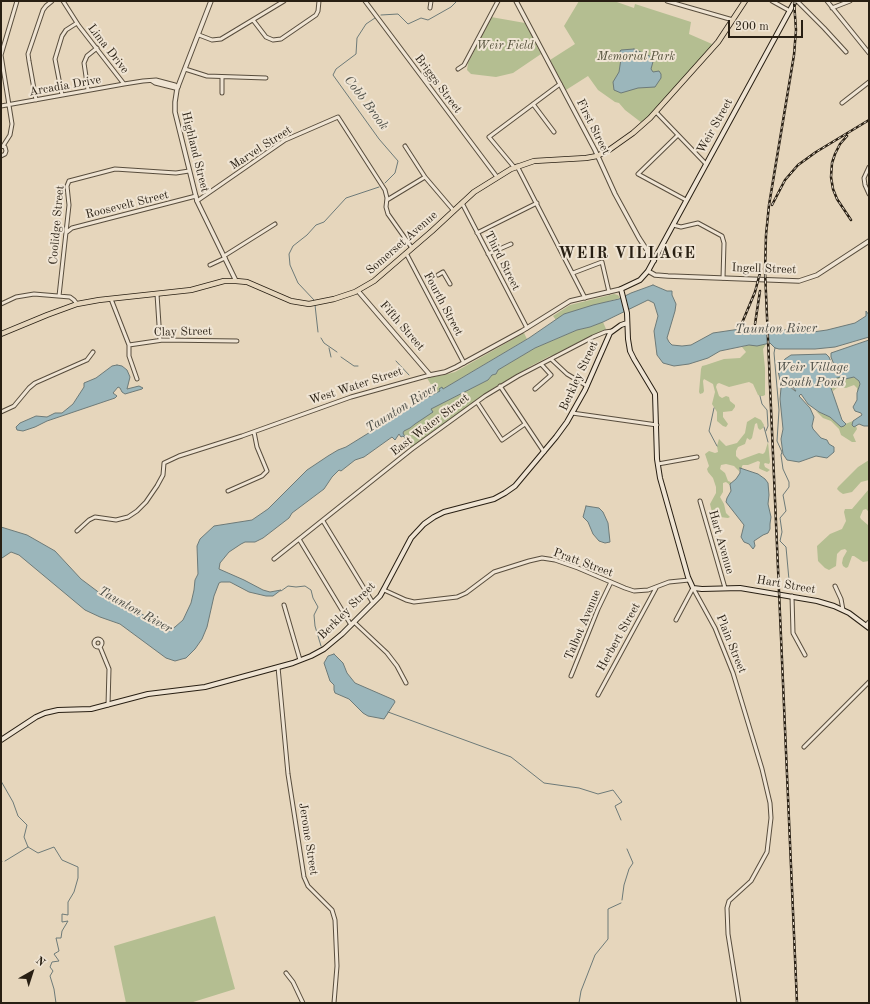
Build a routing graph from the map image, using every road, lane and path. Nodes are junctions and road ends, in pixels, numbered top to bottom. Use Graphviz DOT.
graph roads {
  1 [pos="17,1"];
  2 [pos="52,1"];
  3 [pos="63,1"];
  4 [pos="210,1"];
  5 [pos="284,1"];
  6 [pos="319,1"];
  7 [pos="365,1"];
  8 [pos="431,1"];
  9 [pos="498,1"];
  10 [pos="516,1"];
  11 [pos="667,1"];
  12 [pos="746,1"];
  13 [pos="772,1"];
  14 [pos="796,1"];
  15 [pos="827,1"];
  16 [pos="850,1"];
  17 [pos="430,8"];
  18 [pos="832,8"];
  19 [pos="790,11"];
  20 [pos="254,20"];
  21 [pos="733,20"];
  22 [pos="77,23"];
  23 [pos="199,35"];
  24 [pos="96,48"];
  25 [pos="846,52"];
  26 [pos="869,53"];
  27 [pos="185,69"];
  28 [pos="458,70"];
  29 [pos="222,77"];
  30 [pos="266,78"];
  31 [pos="869,82"];
  32 [pos="124,84"];
  33 [pos="560,84"];
  34 [pos="178,87"];
  35 [pos="88,90"];
  36 [pos="222,93"];
  37 [pos="62,95"];
  38 [pos="36,100"];
  39 [pos="842,103"];
  40 [pos="533,104"];
  41 [pos="9,105"];
  42 [pos="1,106"];
  43 [pos="656,112"];
  44 [pos="554,132"];
  45 [pos="678,135"];
  46 [pos="2,146"];
  47 [pos="405,146"];
  48 [pos="1,156"];
  49 [pos="597,156"];
  50 [pos="706,164"];
  51 [pos="516,167"];
  52 [pos="869,167"];
  53 [pos="189,171"];
  54 [pos="425,177"];
  55 [pos="498,177"];
  56 [pos="869,194"];
  57 [pos="196,196"];
  58 [pos="387,200"];
  59 [pos="686,200"];
  60 [pos="197,201"];
  61 [pos="462,203"];
  62 [pos="537,203"];
  63 [pos="454,211"];
  64 [pos="275,224"];
  65 [pos="673,224"];
  66 [pos="477,233"];
  67 [pos="66,234"];
  68 [pos="869,241"];
  69 [pos="512,244"];
  70 [pos="412,248"];
  71 [pos="406,253"];
  72 [pos="488,254"];
  73 [pos="225,257"];
  74 [pos="654,260"];
  75 [pos="210,265"];
  76 [pos="648,271"];
  77 [pos="573,273"];
  78 [pos="438,275"];
  79 [pos="723,278"];
  80 [pos="236,280"];
  81 [pos="450,284"];
  82 [pos="621,289"];
  83 [pos="358,291"];
  84 [pos="609,292"];
  85 [pos="156,294"];
  86 [pos="59,296"];
  87 [pos="585,298"];
  88 [pos="111,299"];
  89 [pos="1,304"];
  90 [pos="77,304"];
  91 [pos="627,325"];
  92 [pos="527,328"];
  93 [pos="613,329"];
  94 [pos="1,334"];
  95 [pos="160,340"];
  96 [pos="237,341"];
  97 [pos="129,345"];
  98 [pos="94,352"];
  99 [pos="551,359"];
  100 [pos="464,363"];
  101 [pos="541,364"];
  102 [pos="430,374"];
  103 [pos="137,379"];
  104 [pos="500,386"];
  105 [pos="587,386"];
  106 [pos="536,389"];
  107 [pos="477,402"];
  108 [pos="1,412"];
  109 [pos="572,413"];
  110 [pos="525,424"];
  111 [pos="657,425"];
  112 [pos="254,432"];
  113 [pos="544,452"];
  114 [pos="697,458"];
  115 [pos="658,464"];
  116 [pos="228,491"];
  117 [pos="700,501"];
  118 [pos="323,521"];
  119 [pos="77,531"];
  120 [pos="299,539"];
  121 [pos="274,559"];
  122 [pos="689,580"];
  123 [pos="611,582"];
  124 [pos="835,586"];
  125 [pos="656,587"];
  126 [pos="693,588"];
  127 [pos="725,588"];
  128 [pos="384,590"];
  129 [pos="792,596"];
  130 [pos="373,603"];
  131 [pos="284,606"];
  132 [pos="843,610"];
  133 [pos="676,620"];
  134 [pos="352,624"];
  135 [pos="868,625"];
  136 [pos="100,647"];
  137 [pos="804,655"];
  138 [pos="300,660"];
  139 [pos="278,667"];
  140 [pos="571,676"];
  141 [pos="869,682"];
  142 [pos="406,683"];
  143 [pos="598,695"];
  144 [pos="108,705"];
  145 [pos="1,739"];
  146 [pos="804,747"];
  147 [pos="286,973"];
  148 [pos="333,1002"];
  149 [pos="303,1003"];
  150 [pos="739,1003"];
  1 -- 41 [label="street"];
  2 -- 38 [label="street"];
  3 -- 22 [label="street, Lima Drive"];
  4 -- 23 [label="street, Highland Street"];
  5 -- 20 [label="street"];
  6 -- 20 [label="street"];
  7 -- 55 [label="street, Briggs Street"];
  8 -- 17 [label="street"];
  9 -- 28 [label="street"];
  10 -- 33 [label="street, First Street"];
  11 -- 21 [label="street"];
  12 -- 21 [label="main road, Somerset Avenue"];
  13 -- 19 [label="street"];
  14 -- 19 [label="main road, Weir Street"];
  14 -- 25 [label="street"];
  15 -- 18 [label="street"];
  16 -- 18 [label="street"];
  18 -- 26 [label="street"];
  19 -- 50 [label="main road, Weir Street"];
  20 -- 23 [label="street"];
  21 -- 43 [label="main road, Somerset Avenue"];
  22 -- 24 [label="street, Lima Drive"];
  22 -- 37 [label="street"];
  23 -- 27 [label="street, Highland Street"];
  24 -- 32 [label="street, Lima Drive"];
  24 -- 35 [label="street"];
  27 -- 29 [label="street"];
  27 -- 34 [label="street, Highland Street"];
  29 -- 30 [label="street"];
  29 -- 36 [label="street"];
  31 -- 39 [label="street"];
  32 -- 34 [label="street, Lima Drive"];
  32 -- 35 [label="street, Arcadia Drive"];
  33 -- 40 [label="street"];
  33 -- 49 [label="street, First Street"];
  34 -- 53 [label="street, Highland Street"];
  35 -- 37 [label="street, Arcadia Drive"];
  37 -- 38 [label="street, Arcadia Drive"];
  38 -- 41 [label="street, Arcadia Drive"];
  40 -- 44 [label="street"];
  40 -- 51 [label="street"];
  41 -- 42 [label="street, Arcadia Drive"];
  41 -- 46 [label="street"];
  43 -- 45 [label="street"];
  43 -- 49 [label="main road, Somerset Avenue"];
  45 -- 50 [label="street"];
  45 -- 59 [label="street"];
  46 -- 48 [label="street"];
  47 -- 54 [label="street"];
  49 -- 51 [label="main road, Somerset Avenue"];
  49 -- 74 [label="street, First Street"];
  50 -- 59 [label="main road, Weir Street"];
  51 -- 55 [label="main road, Somerset Avenue"];
  51 -- 62 [label="street"];
  52 -- 56 [label="street"];
  53 -- 57 [label="street, Highland Street"];
  53 -- 67 [label="street, Coolidge Street"];
  54 -- 58 [label="street"];
  54 -- 63 [label="street"];
  55 -- 61 [label="main road, Somerset Avenue"];
  57 -- 60 [label="street, Highland Street"];
  57 -- 67 [label="street, Roosevelt Street"];
  58 -- 60 [label="street, Marvel Street"];
  58 -- 70 [label="street"];
  59 -- 65 [label="main road, Weir Street"];
  60 -- 73 [label="street, Highland Street"];
  61 -- 63 [label="main road, Somerset Avenue"];
  61 -- 66 [label="street, Third Street"];
  62 -- 66 [label="street"];
  62 -- 77 [label="street"];
  63 -- 70 [label="main road, Somerset Avenue"];
  64 -- 73 [label="street"];
  65 -- 74 [label="main road, Weir Street"];
  65 -- 79 [label="street"];
  66 -- 72 [label="street, Third Street"];
  67 -- 86 [label="street, Coolidge Street"];
  68 -- 79 [label="street, Ingell Street"];
  69 -- 72 [label="street"];
  70 -- 71 [label="main road, Somerset Avenue"];
  71 -- 83 [label="main road, Somerset Avenue"];
  71 -- 100 [label="street, Fourth Street"];
  72 -- 92 [label="street, Third Street"];
  73 -- 75 [label="street"];
  73 -- 80 [label="street, Highland Street"];
  74 -- 76 [label="main road, West Water Street"];
  76 -- 79 [label="street, Ingell Street"];
  76 -- 82 [label="main road, West Water Street"];
  77 -- 84 [label="street"];
  77 -- 87 [label="street"];
  78 -- 81 [label="street"];
  80 -- 83 [label="main road, Somerset Avenue"];
  80 -- 85 [label="main road, Somerset Avenue"];
  82 -- 84 [label="street, West Water Street"];
  82 -- 91 [label="main road, Plain Street"];
  83 -- 102 [label="street, Fifth Street"];
  84 -- 87 [label="street, West Water Street"];
  85 -- 88 [label="main road, Somerset Avenue"];
  85 -- 95 [label="street"];
  86 -- 89 [label="street"];
  86 -- 90 [label="street"];
  87 -- 92 [label="street, West Water Street"];
  88 -- 90 [label="main road, Somerset Avenue"];
  88 -- 97 [label="street"];
  90 -- 94 [label="main road, Somerset Avenue"];
  91 -- 93 [label="main road, East Water Street"];
  91 -- 111 [label="main road, Plain Street"];
  92 -- 100 [label="street, West Water Street"];
  93 -- 99 [label="street, East Water Street"];
  93 -- 105 [label="main road, Berkley Street"];
  95 -- 96 [label="street, Clay Street"];
  95 -- 97 [label="street, Clay Street"];
  97 -- 103 [label="street"];
  98 -- 108 [label="street"];
  99 -- 101 [label="street, East Water Street"];
  99 -- 105 [label="street"];
  100 -- 102 [label="street, West Water Street"];
  101 -- 104 [label="street, East Water Street"];
  101 -- 106 [label="street"];
  102 -- 112 [label="street, West Water Street"];
  104 -- 107 [label="street, East Water Street"];
  104 -- 110 [label="street"];
  105 -- 109 [label="main road, Berkley Street"];
  107 -- 110 [label="street"];
  107 -- 118 [label="street, East Water Street"];
  109 -- 111 [label="street"];
  109 -- 113 [label="main road, Berkley Street"];
  110 -- 113 [label="street"];
  111 -- 115 [label="main road, Plain Street"];
  112 -- 116 [label="street"];
  112 -- 119 [label="street, West Water Street"];
  113 -- 128 [label="main road, Berkley Street"];
  114 -- 115 [label="street"];
  115 -- 122 [label="main road, Plain Street"];
  117 -- 127 [label="street, Hart Avenue"];
  118 -- 120 [label="street, East Water Street"];
  118 -- 130 [label="street"];
  120 -- 121 [label="street, East Water Street"];
  120 -- 134 [label="street"];
  122 -- 125 [label="street, Pratt Street"];
  122 -- 126 [label="main road, Plain Street"];
  123 -- 125 [label="street, Pratt Street"];
  123 -- 128 [label="street, Pratt Street"];
  123 -- 140 [label="street, Talbot Avenue"];
  124 -- 132 [label="street"];
  125 -- 143 [label="street, Herbert Street"];
  126 -- 127 [label="main road, Hart Street"];
  126 -- 133 [label="street"];
  126 -- 150 [label="street, Plain Street"];
  127 -- 129 [label="main road, Hart Street"];
  128 -- 130 [label="main road, Berkley Street"];
  129 -- 132 [label="main road, Hart Street"];
  129 -- 137 [label="street"];
  130 -- 134 [label="main road, Berkley Street"];
  131 -- 138 [label="street"];
  132 -- 135 [label="main road, Hart Street"];
  134 -- 138 [label="main road, Berkley Street"];
  134 -- 142 [label="street"];
  136 -- 144 [label="street"];
  138 -- 139 [label="main road, Berkley Street"];
  139 -- 144 [label="main road, Berkley Street"];
  139 -- 148 [label="street, Jerome Street"];
  141 -- 146 [label="street"];
  144 -- 145 [label="main road, Berkley Street"];
  147 -- 149 [label="street"];
}
